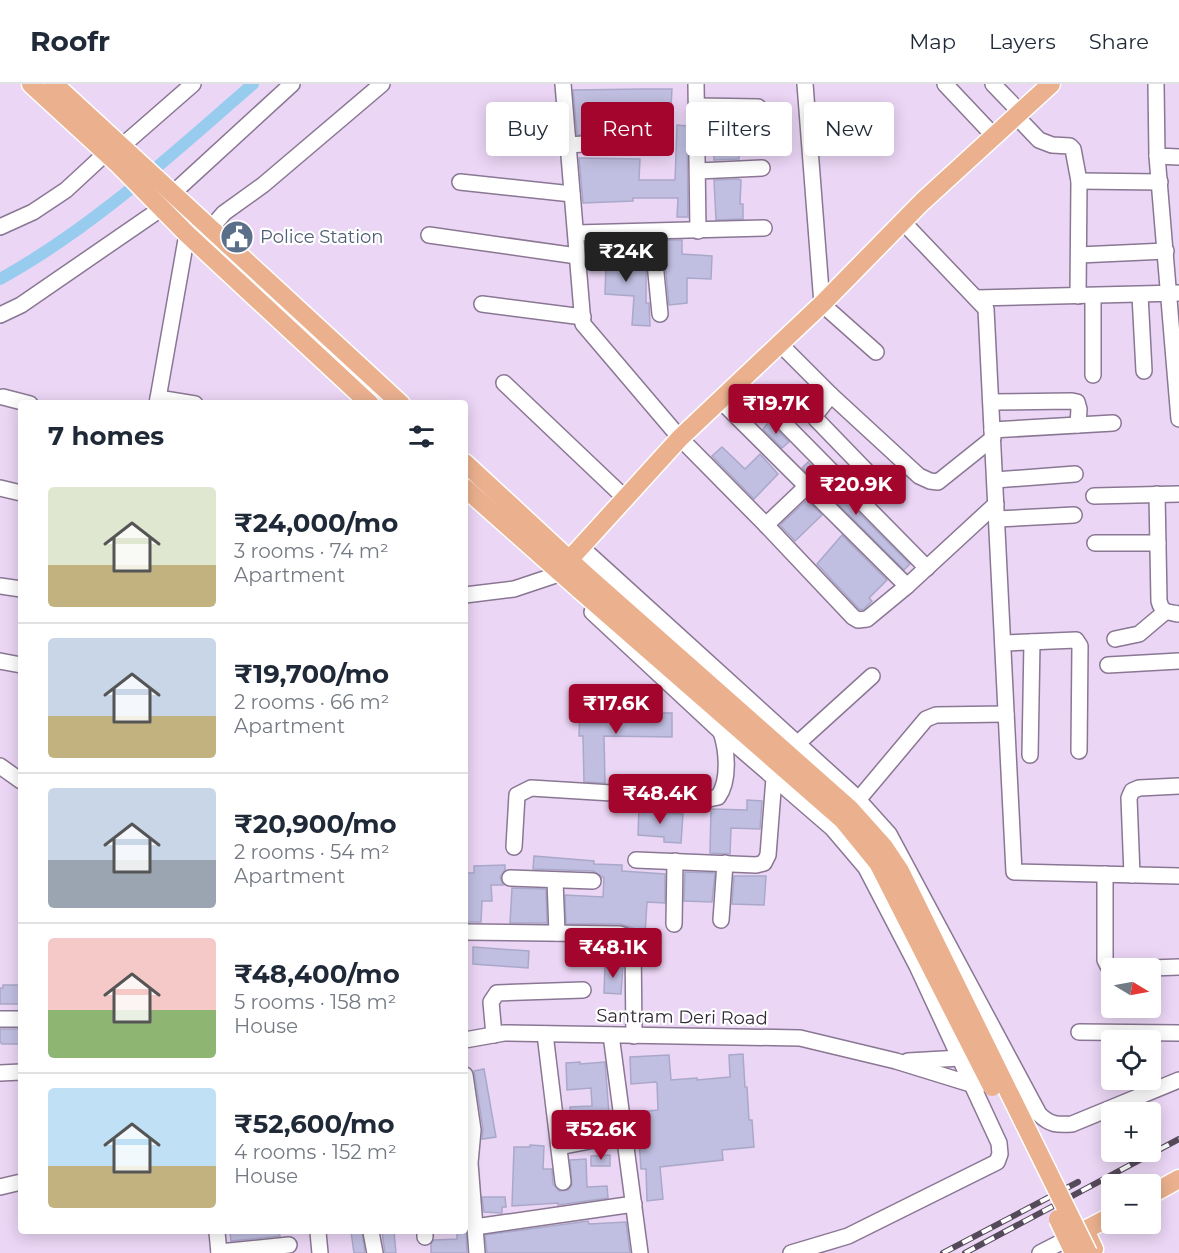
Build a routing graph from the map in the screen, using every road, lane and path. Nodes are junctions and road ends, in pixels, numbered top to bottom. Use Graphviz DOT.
graph roads {
  1 [pos="31,84"];
  2 [pos="193,84"];
  3 [pos="292,84"];
  4 [pos="382,84"];
  5 [pos="563,84"];
  6 [pos="696,84"];
  7 [pos="805,84"];
  8 [pos="945,84"];
  9 [pos="993,84"];
  10 [pos="1051,84"];
  11 [pos="1156,84"];
  12 [pos="55,88"];
  13 [pos="564,102"];
  14 [pos="697,102"];
  15 [pos="1018,114"];
  16 [pos="994,136"];
  17 [pos="117,153"];
  18 [pos="569,156"];
  19 [pos="698,156"];
  20 [pos="1157,156"];
  21 [pos="1179,157"];
  22 [pos="762,168"];
  23 [pos="698,171"];
  24 [pos="1079,181"];
  25 [pos="460,182"];
  26 [pos="1160,182"];
  27 [pos="572,194"];
  28 [pos="167,201"];
  29 [pos="903,222"];
  30 [pos="0,227"];
  31 [pos="211,228"];
  32 [pos="764,228"];
  33 [pos="698,231"];
  34 [pos="652,232"];
  35 [pos="576,233"];
  36 [pos="187,234"];
  37 [pos="429,235"];
  38 [pos="1166,251"];
  39 [pos="1079,255"];
  40 [pos="578,256"];
  41 [pos="1174,294"];
  42 [pos="1140,295"];
  43 [pos="1085,296"];
  44 [pos="975,298"];
  45 [pos="482,304"];
  46 [pos="822,304"];
  47 [pos="660,314"];
  48 [pos="0,315"];
  49 [pos="583,317"];
  50 [pos="780,344"];
  51 [pos="876,352"];
  52 [pos="1144,371"];
  53 [pos="1093,375"];
  54 [pos="504,383"];
  55 [pos="831,395"];
  56 [pos="3,397"];
  57 [pos="157,400"];
  58 [pos="366,400"];
  59 [pos="397,400"];
  60 [pos="720,400"];
  61 [pos="18,401"];
  62 [pos="991,402"];
  63 [pos="774,413"];
  64 [pos="1179,419"];
  65 [pos="1113,423"];
  66 [pos="1078,425"];
  67 [pos="993,434"];
  68 [pos="680,438"];
  69 [pos="468,466"];
  70 [pos="1075,474"];
  71 [pos="995,480"];
  72 [pos="877,482"];
  73 [pos="807,486"];
  74 [pos="0,488"];
  75 [pos="468,490"];
  76 [pos="18,492"];
  77 [pos="1157,494"];
  78 [pos="1179,494"];
  79 [pos="1094,496"];
  80 [pos="625,498"];
  81 [pos="996,512"];
  82 [pos="1074,515"];
  83 [pos="766,525"];
  84 [pos="1095,543"];
  85 [pos="1158,543"];
  86 [pos="566,564"];
  87 [pos="927,568"];
  88 [pos="584,583"];
  89 [pos="0,586"];
  90 [pos="907,586"];
  91 [pos="18,589"];
  92 [pos="468,596"];
  93 [pos="1172,613"];
  94 [pos="1115,639"];
  95 [pos="1032,642"];
  96 [pos="1003,643"];
  97 [pos="0,661"];
  98 [pos="1179,661"];
  99 [pos="18,664"];
  100 [pos="1107,665"];
  101 [pos="872,676"];
  102 [pos="1006,714"];
  103 [pos="720,732"];
  104 [pos="796,744"];
  105 [pos="1079,751"];
  106 [pos="1030,755"];
  107 [pos="0,766"];
  108 [pos="774,778"];
  109 [pos="18,779"];
  110 [pos="1179,786"];
  111 [pos="858,800"];
  112 [pos="514,847"];
  113 [pos="636,860"];
  114 [pos="675,861"];
  115 [pos="725,864"];
  116 [pos="1105,874"];
  117 [pos="1132,875"];
  118 [pos="1179,876"];
  119 [pos="510,878"];
  120 [pos="555,880"];
  121 [pos="593,881"];
  122 [pos="721,920"];
  123 [pos="674,924"];
  124 [pos="468,932"];
  125 [pos="556,933"];
  126 [pos="1105,958"];
  127 [pos="1179,967"];
  128 [pos="1161,968"];
  129 [pos="583,990"];
  130 [pos="0,1019"];
  131 [pos="18,1019"];
  132 [pos="1079,1032"];
  133 [pos="1179,1033"];
  134 [pos="545,1034"];
  135 [pos="494,1035"];
  136 [pos="611,1035"];
  137 [pos="634,1036"];
  138 [pos="468,1039"];
  139 [pos="961,1058"];
  140 [pos="896,1061"];
  141 [pos="18,1072"];
  142 [pos="0,1073"];
  143 [pos="1179,1080"];
  144 [pos="971,1084"];
  145 [pos="468,1096"];
  146 [pos="1034,1104"];
  147 [pos="625,1134"];
  148 [pos="559,1147"];
  149 [pos="1179,1179"];
  150 [pos="563,1182"];
  151 [pos="18,1183"];
  152 [pos="0,1187"];
  153 [pos="1161,1189"];
  154 [pos="634,1204"];
  155 [pos="1101,1222"];
  156 [pos="475,1227"];
  157 [pos="1084,1230"];
  158 [pos="217,1234"];
  159 [pos="318,1234"];
  160 [pos="371,1234"];
  161 [pos="289,1245"];
  162 [pos="1065,1250"];
  163 [pos="219,1253"];
  164 [pos="320,1253"];
  165 [pos="375,1253"];
  166 [pos="477,1253"];
  167 [pos="640,1253"];
  168 [pos="791,1253"];
  169 [pos="1040,1253"];
  170 [pos="1088,1253"];
  171 [pos="1096,1253"];
  1 -- 12 [label="main road"];
  2 -- 17 [label="street"];
  3 -- 28 [label="street"];
  4 -- 31 [label="street"];
  5 -- 13 [label="street"];
  6 -- 14 [label="street"];
  7 -- 46 [label="street"];
  8 -- 16 [label="street"];
  9 -- 15 [label="street"];
  10 -- 15 [label="main road"];
  11 -- 20 [label="street"];
  12 -- 17 [label="main road"];
  15 -- 16 [label="main road"];
  15 -- 24 [label="street"];
  16 -- 29 [label="main road"];
  17 -- 28 [label="main road"];
  17 -- 30 [label="street"];
  18 -- 27 [label="street"];
  19 -- 23 [label="street"];
  20 -- 21 [label="street"];
  20 -- 26 [label="street"];
  22 -- 23 [label="street"];
  23 -- 33 [label="street"];
  24 -- 26 [label="street"];
  24 -- 39 [label="street"];
  25 -- 27 [label="street"];
  26 -- 38 [label="street"];
  27 -- 35 [label="street"];
  28 -- 31 [label="main road"];
  28 -- 36 [label="main road"];
  28 -- 48 [label="street"];
  29 -- 44 [label="street"];
  29 -- 46 [label="main road"];
  31 -- 36 [label="street"];
  31 -- 59 [label="main road"];
  32 -- 33 [label="street"];
  33 -- 34 [label="street"];
  34 -- 35 [label="street"];
  34 -- 47 [label="street"];
  35 -- 40 [label="street"];
  36 -- 57 [label="street"];
  36 -- 58 [label="main road"];
  37 -- 40 [label="street"];
  38 -- 39 [label="street"];
  38 -- 41 [label="street"];
  39 -- 43 [label="street"];
  40 -- 49 [label="street"];
  41 -- 42 [label="street"];
  41 -- 64 [label="street"];
  42 -- 43 [label="street"];
  42 -- 52 [label="street"];
  43 -- 44 [label="street"];
  43 -- 53 [label="street"];
  44 -- 62 [label="street"];
  45 -- 49 [label="street"];
  46 -- 50 [label="main road"];
  46 -- 51 [label="street"];
  49 -- 68 [label="street"];
  50 -- 55 [label="street"];
  50 -- 60 [label="main road"];
  54 -- 80 [label="street"];
  55 -- 67 [label="street"];
  55 -- 72 [label="street"];
  56 -- 61 [label="street"];
  60 -- 68 [label="main road"];
  60 -- 73 [label="street"];
  62 -- 66 [label="street"];
  62 -- 67 [label="street"];
  63 -- 87 [label="street"];
  65 -- 66 [label="street"];
  66 -- 67 [label="street"];
  67 -- 71 [label="street"];
  68 -- 80 [label="main road"];
  68 -- 83 [label="street"];
  69 -- 86 [label="main road"];
  70 -- 71 [label="street"];
  71 -- 81 [label="street"];
  73 -- 83 [label="street"];
  73 -- 90 [label="street"];
  74 -- 76 [label="street"];
  75 -- 86 [label="main road"];
  77 -- 78 [label="street"];
  77 -- 79 [label="street"];
  77 -- 85 [label="street"];
  80 -- 86 [label="main road"];
  81 -- 82 [label="street"];
  81 -- 87 [label="street"];
  81 -- 96 [label="street"];
  83 -- 90 [label="street"];
  84 -- 85 [label="street"];
  85 -- 93 [label="street"];
  86 -- 88 [label="main road"];
  86 -- 92 [label="street"];
  86 -- 103 [label="street"];
  86 -- 104 [label="street"];
  87 -- 90 [label="street"];
  88 -- 162 [label="main road, bridge"];
  88 -- 170 [label="main road, bridge"];
  89 -- 91 [label="street"];
  93 -- 94 [label="street"];
  95 -- 96 [label="street"];
  95 -- 105 [label="street"];
  95 -- 106 [label="street"];
  96 -- 102 [label="street"];
  97 -- 99 [label="street"];
  98 -- 100 [label="street"];
  101 -- 104 [label="street"];
  102 -- 111 [label="street"];
  102 -- 116 [label="street"];
  103 -- 108 [label="street"];
  103 -- 112 [label="street"];
  104 -- 111 [label="street"];
  107 -- 109 [label="street"];
  108 -- 115 [label="street"];
  108 -- 139 [label="street"];
  110 -- 117 [label="street"];
  111 -- 146 [label="street"];
  113 -- 114 [label="street"];
  114 -- 115 [label="street"];
  114 -- 123 [label="street"];
  115 -- 122 [label="street"];
  116 -- 117 [label="street"];
  116 -- 126 [label="street"];
  117 -- 118 [label="street"];
  119 -- 120 [label="street"];
  120 -- 121 [label="street"];
  120 -- 125 [label="street"];
  124 -- 125 [label="street"];
  125 -- 137 [label="street"];
  127 -- 128 [label="street"];
  129 -- 135 [label="street"];
  130 -- 131 [label="street"];
  132 -- 133 [label="street"];
  134 -- 135 [label="street, Santram Deri Road"];
  134 -- 136 [label="street, Santram Deri Road"];
  134 -- 148 [label="street"];
  135 -- 138 [label="street, Santram Deri Road"];
  136 -- 137 [label="street, Santram Deri Road"];
  136 -- 147 [label="street"];
  137 -- 140 [label="street, Santram Deri Road"];
  139 -- 140 [label="street, Santram Deri Road"];
  139 -- 144 [label="street"];
  140 -- 144 [label="street, Santram Deri Road"];
  141 -- 142 [label="street"];
  143 -- 146 [label="street"];
  144 -- 146 [label="street, Santram Deri Road"];
  144 -- 168 [label="street"];
  145 -- 156 [label="street"];
  147 -- 148 [label="street"];
  147 -- 154 [label="street"];
  148 -- 150 [label="street"];
  149 -- 153 [label="main road"];
  151 -- 152 [label="street"];
  154 -- 156 [label="street"];
  154 -- 167 [label="street"];
  155 -- 157 [label="main road"];
  156 -- 166 [label="street"];
  157 -- 162 [label="street"];
  157 -- 171 [label="main road"];
  158 -- 163 [label="street"];
  159 -- 164 [label="street"];
  160 -- 165 [label="street"];
  161 -- 163 [label="street"];
  162 -- 169 [label="street"];
}
